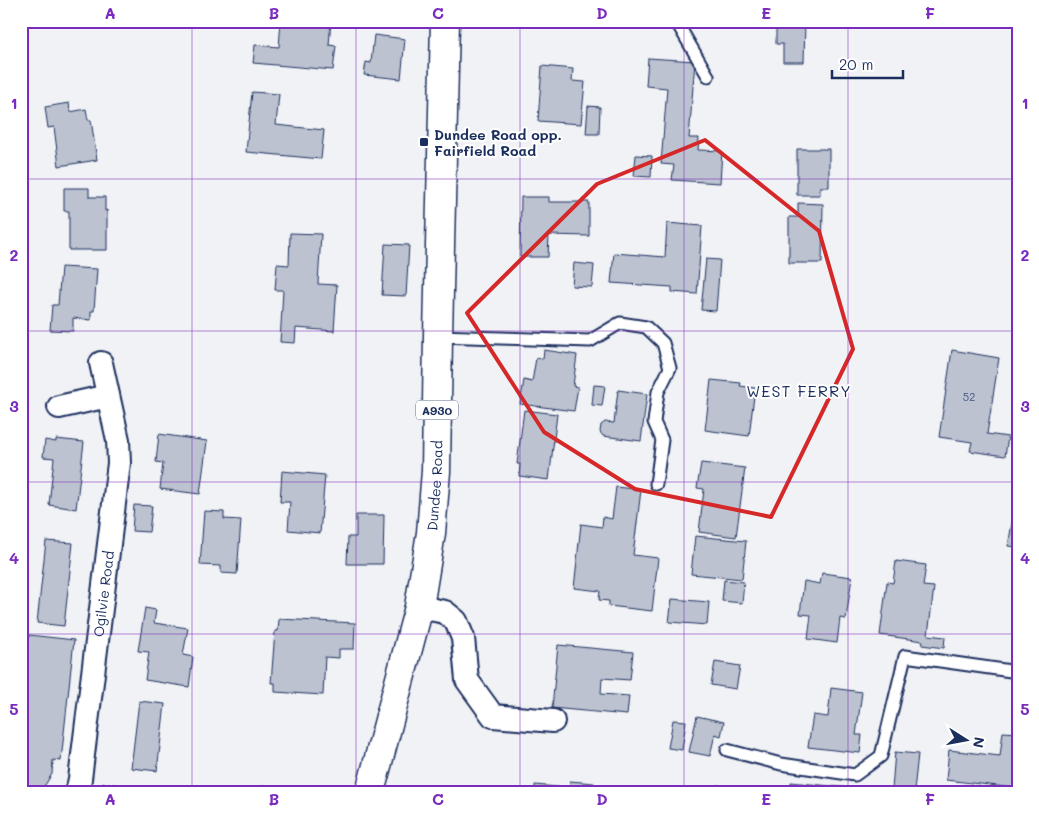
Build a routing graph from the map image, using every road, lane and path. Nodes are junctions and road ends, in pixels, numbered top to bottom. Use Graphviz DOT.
graph roads {
  1 [pos="444,21"];
  2 [pos="676,21"];
  3 [pos="708,76"];
  4 [pos="438,336"];
  5 [pos="101,363"];
  6 [pos="108,396"];
  7 [pos="59,406"];
  8 [pos="656,484"];
  9 [pos="419,607"];
  10 [pos="1018,672"];
  11 [pos="553,721"];
  12 [pos="727,750"];
  13 [pos="79,785"];
  14 [pos="290,788"];
  15 [pos="154,792"];
  16 [pos="249,792"];
  17 [pos="370,792"];
  1 -- 4 [label="main road, Dundee Road / A930"];
  2 -- 3 [label="lane"];
  4 -- 8 [label="lane"];
  4 -- 9 [label="main road, Dundee Road / A930"];
  5 -- 6 [label="street, Ogilvie Road"];
  6 -- 7 [label="street"];
  6 -- 13 [label="street, Ogilvie Road"];
  9 -- 11 [label="street"];
  9 -- 17 [label="main road, Dundee Road / A930"];
  10 -- 12 [label="lane"];
  13 -- 15 [label="path"];
  14 -- 16 [label="path"];
}
